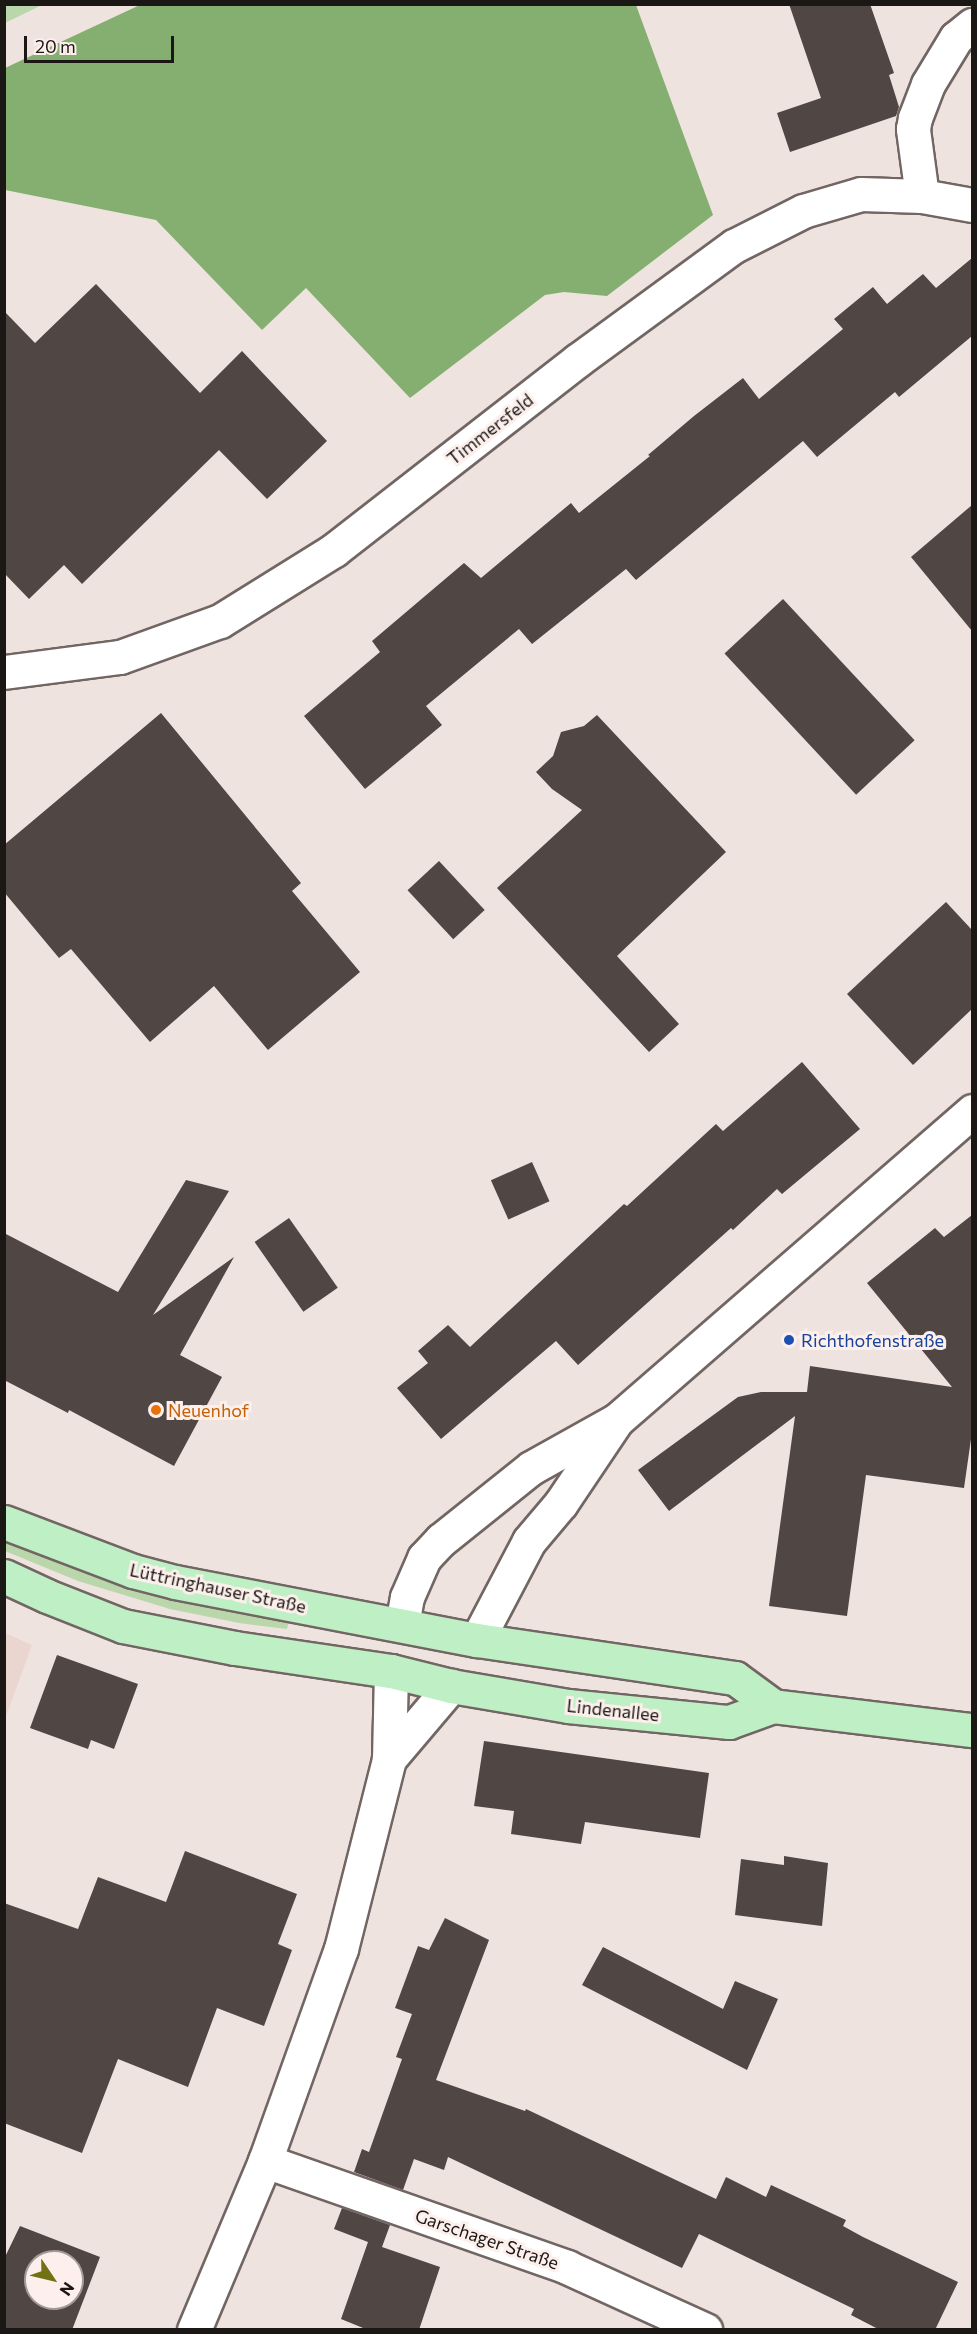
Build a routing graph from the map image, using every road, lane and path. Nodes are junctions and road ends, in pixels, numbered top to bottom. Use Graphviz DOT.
graph roads {
  1 [pos="972,25"];
  2 [pos="922,196"];
  3 [pos="972,205"];
  4 [pos="4,672"];
  5 [pos="972,1111"];
  6 [pos="617,1420"];
  7 [pos="4,1522"];
  8 [pos="4,1576"];
  9 [pos="402,1625"];
  10 [pos="477,1640"];
  11 [pos="391,1671"];
  12 [pos="451,1686"];
  13 [pos="773,1706"];
  14 [pos="972,1730"];
  15 [pos="389,1759"];
  16 [pos="265,2161"];
  17 [pos="194,2330"];
  18 [pos="705,2330"];
  1 -- 2 [label="street"];
  2 -- 3 [label="street, Timmersfeld"];
  2 -- 4 [label="street, Timmersfeld"];
  5 -- 6 [label="street"];
  6 -- 9 [label="street"];
  6 -- 10 [label="street"];
  7 -- 9 [label="main road, Lüttringhauser Straße"];
  8 -- 11 [label="main road"];
  9 -- 10 [label="main road, Lüttringhauser Straße"];
  9 -- 11 [label="main road"];
  10 -- 12 [label="main road"];
  10 -- 13 [label="main road, Lindenallee"];
  11 -- 12 [label="main road, Lindenallee"];
  11 -- 15 [label="street"];
  12 -- 13 [label="main road, Lindenallee"];
  12 -- 15 [label="street"];
  13 -- 14 [label="main road, Lindenallee"];
  15 -- 16 [label="street"];
  16 -- 17 [label="street"];
  16 -- 18 [label="street, Garschager Straße"];
}
